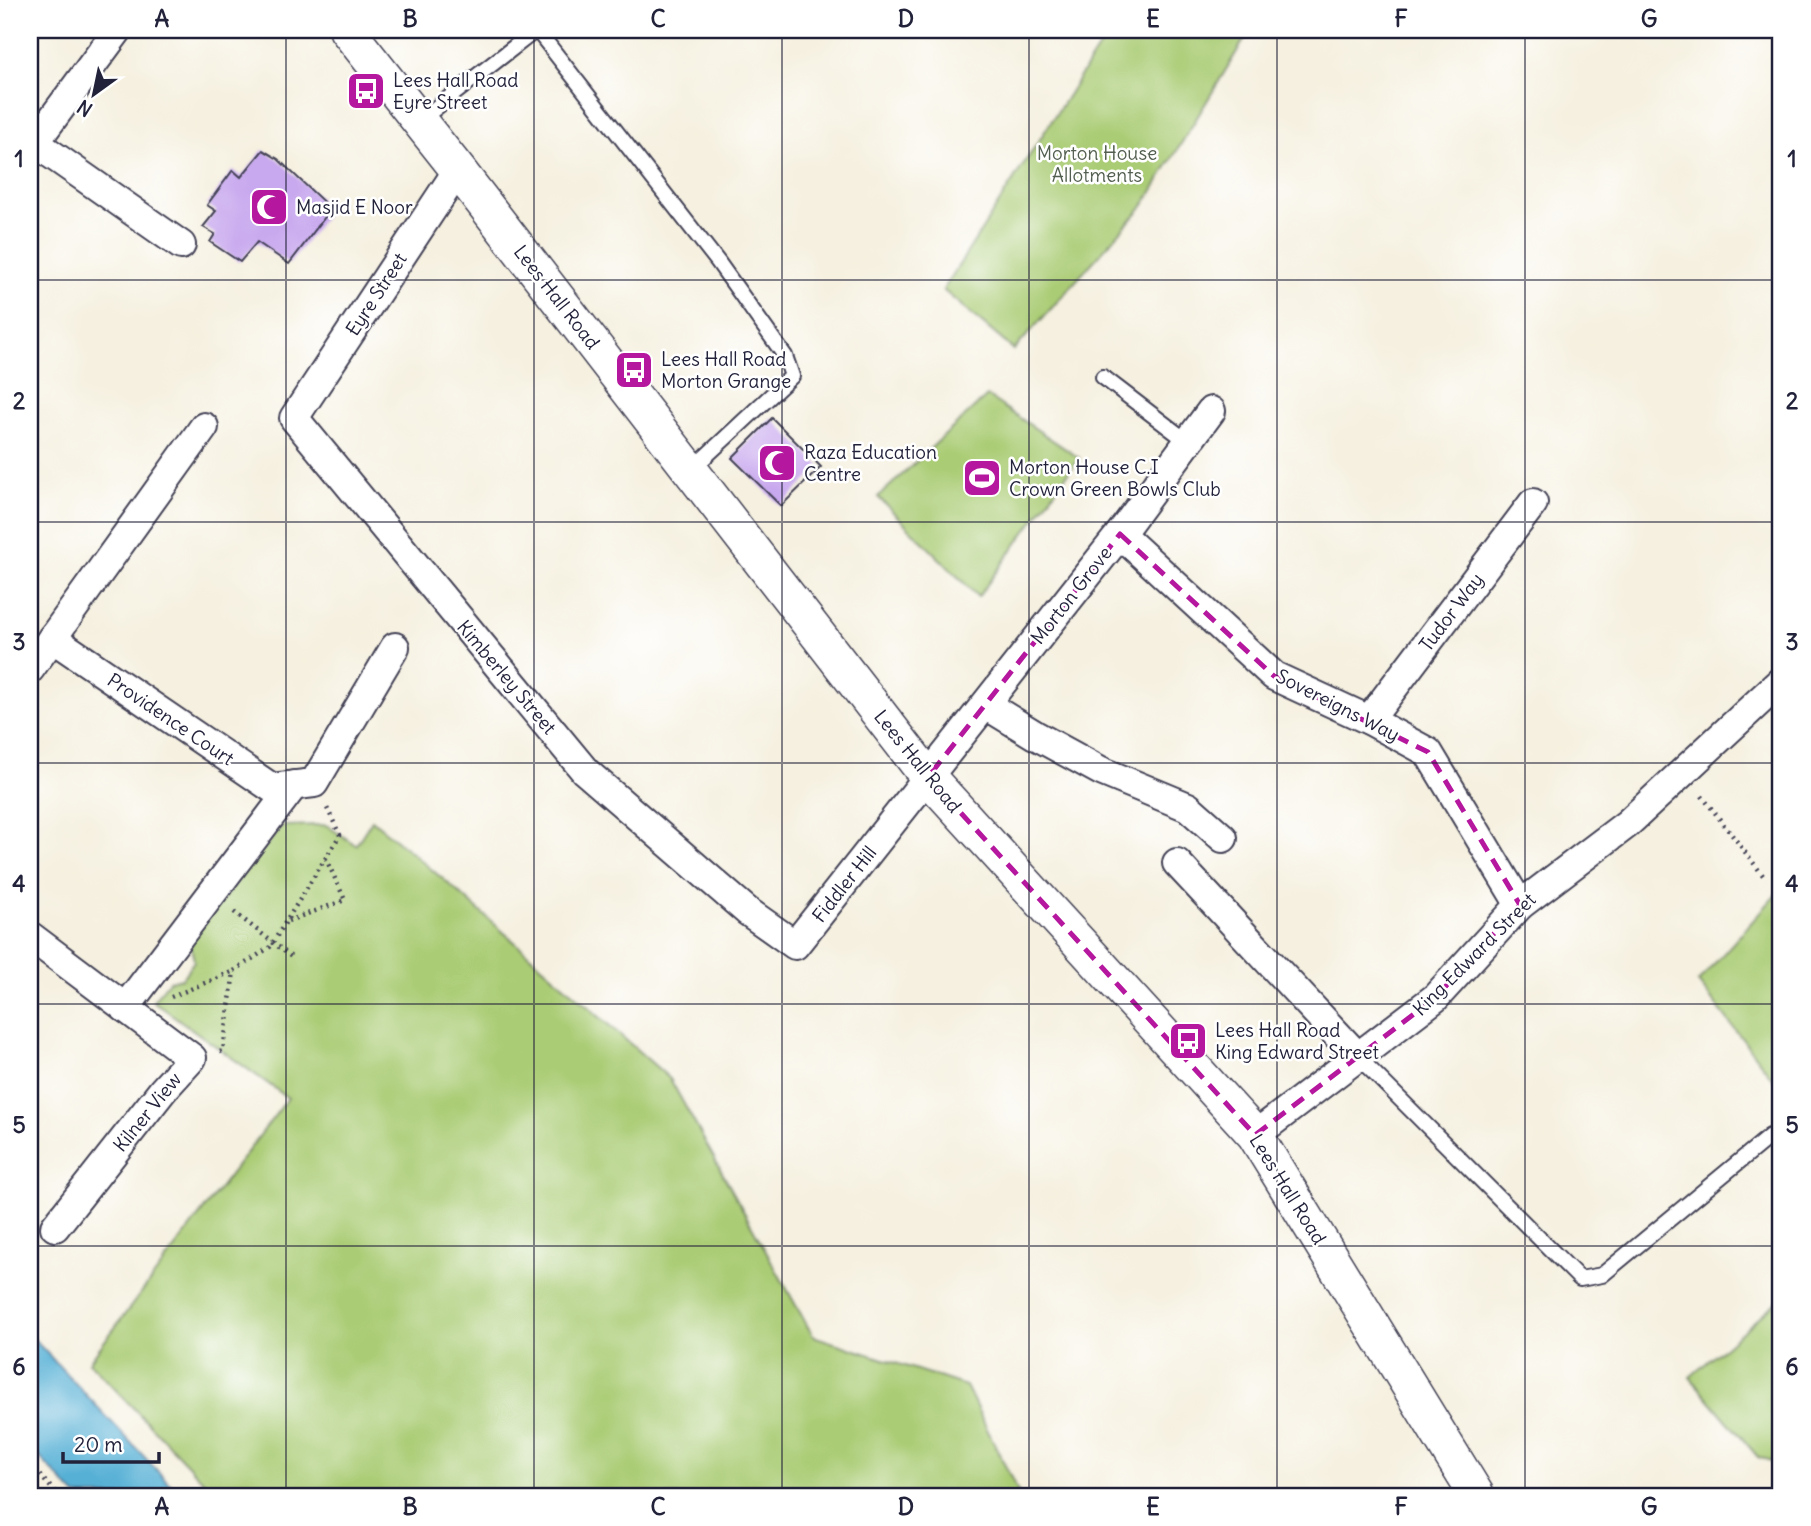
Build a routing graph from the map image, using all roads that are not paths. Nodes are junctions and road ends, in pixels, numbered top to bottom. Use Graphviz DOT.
graph roads {
  1 [pos="118,30"];
  2 [pos="347,30"];
  3 [pos="536,30"];
  4 [pos="419,121"];
  5 [pos="32,145"];
  6 [pos="458,170"];
  7 [pos="181,245"];
  8 [pos="1103,377"];
  9 [pos="1211,411"];
  10 [pos="295,418"];
  11 [pos="204,427"];
  12 [pos="1188,442"];
  13 [pos="691,470"];
  14 [pos="1533,503"];
  15 [pos="1120,534"];
  16 [pos="52,638"];
  17 [pos="395,647"];
  18 [pos="30,669"];
  19 [pos="1781,681"];
  20 [pos="985,705"];
  21 [pos="1369,720"];
  22 [pos="928,777"];
  23 [pos="294,785"];
  24 [pos="1223,838"];
  25 [pos="1177,863"];
  26 [pos="1520,905"];
  27 [pos="747,911"];
  28 [pos="30,936"];
  29 [pos="132,1013"];
  30 [pos="1358,1057"];
  31 [pos="1255,1135"];
  32 [pos="1770,1136"];
  33 [pos="55,1227"];
  34 [pos="1478,1496"];
  1 -- 5 [label="street"];
  2 -- 4 [label="street, Lees Hall Road"];
  3 -- 4 [label="lane"];
  3 -- 13 [label="lane"];
  4 -- 6 [label="street, Lees Hall Road"];
  5 -- 7 [label="street"];
  6 -- 10 [label="street, Eyre Street"];
  6 -- 13 [label="street, Lees Hall Road"];
  8 -- 12 [label="lane"];
  9 -- 12 [label="street, Morton Grove"];
  10 -- 27 [label="street, Kimberley Street"];
  11 -- 16 [label="street"];
  12 -- 15 [label="street, Morton Grove"];
  13 -- 22 [label="street, Lees Hall Road"];
  14 -- 21 [label="street, Tudor Way"];
  15 -- 20 [label="street, Morton Grove"];
  15 -- 21 [label="street, Sovereigns Way"];
  16 -- 18 [label="street"];
  16 -- 23 [label="street, Providence Court"];
  17 -- 23 [label="street"];
  19 -- 26 [label="street, King Edward Street"];
  20 -- 22 [label="street, Morton Grove"];
  20 -- 24 [label="street"];
  21 -- 26 [label="street, Sovereigns Way"];
  22 -- 27 [label="street, Fiddler Hill"];
  22 -- 31 [label="street, Lees Hall Road"];
  23 -- 29 [label="street"];
  25 -- 30 [label="street"];
  26 -- 30 [label="street, King Edward Street"];
  28 -- 29 [label="street, Kilner View"];
  29 -- 33 [label="street, Kilner View"];
  30 -- 31 [label="street, King Edward Street"];
  30 -- 32 [label="lane"];
  31 -- 34 [label="street, Lees Hall Road"];
}
